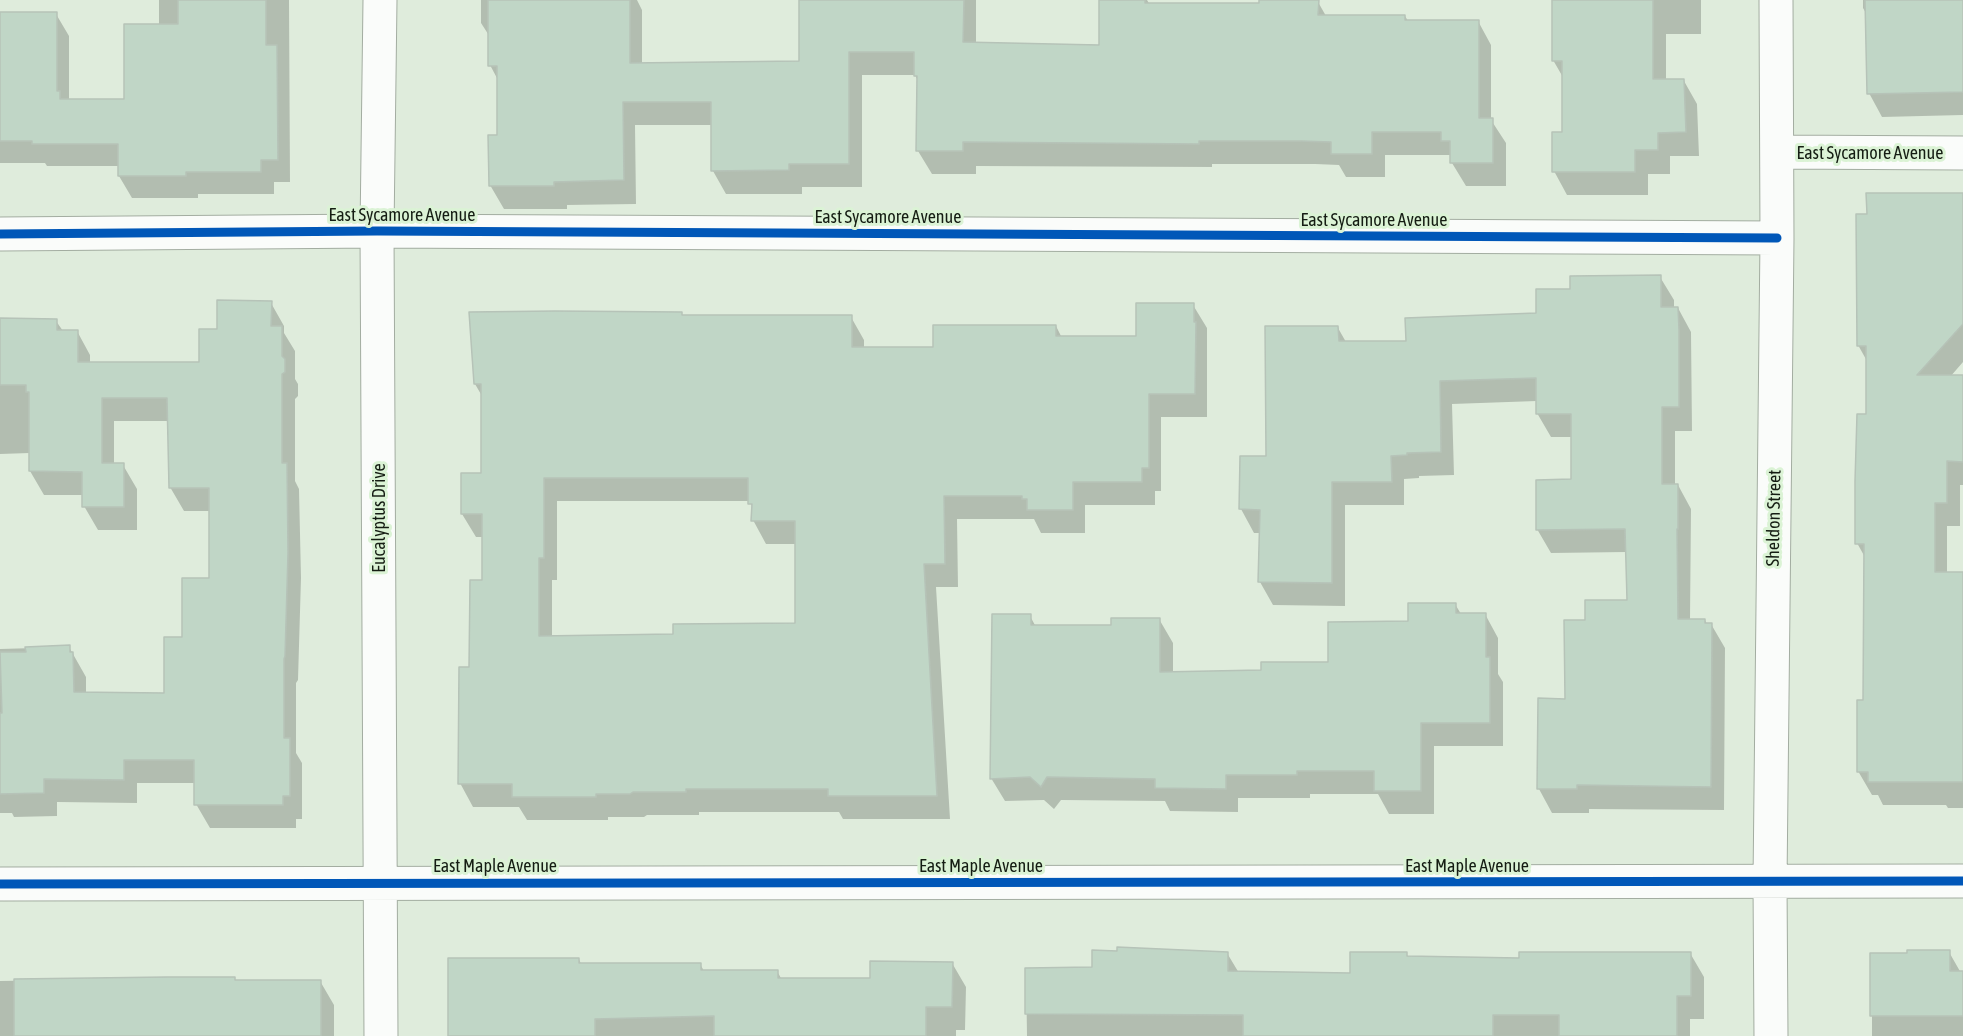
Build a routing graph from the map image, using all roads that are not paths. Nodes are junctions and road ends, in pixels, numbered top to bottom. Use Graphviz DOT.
graph roads {
  1 [pos="380,0"];
  2 [pos="1776,0"];
  3 [pos="1777,152"];
  4 [pos="1963,153"];
  5 [pos="377,231"];
  6 [pos="0,234"];
  7 [pos="1777,238"];
  8 [pos="1770,882"];
  9 [pos="1963,882"];
  10 [pos="381,883"];
  11 [pos="0,884"];
  12 [pos="381,1036"];
  13 [pos="1771,1036"];
  1 -- 5 [label="street, Eucalyptus Drive"];
  2 -- 3 [label="street, Sheldon Street"];
  3 -- 4 [label="street, East Sycamore Avenue"];
  3 -- 7 [label="street, Sheldon Street"];
  5 -- 6 [label="street, East Sycamore Avenue"];
  5 -- 7 [label="street, East Sycamore Avenue"];
  5 -- 10 [label="street, Eucalyptus Drive"];
  7 -- 8 [label="street, Sheldon Street"];
  8 -- 9 [label="street, East Maple Avenue"];
  8 -- 10 [label="street, East Maple Avenue"];
  8 -- 13 [label="street, Sheldon Street"];
  10 -- 11 [label="street, East Maple Avenue"];
  10 -- 12 [label="street, Eucalyptus Drive"];
}
